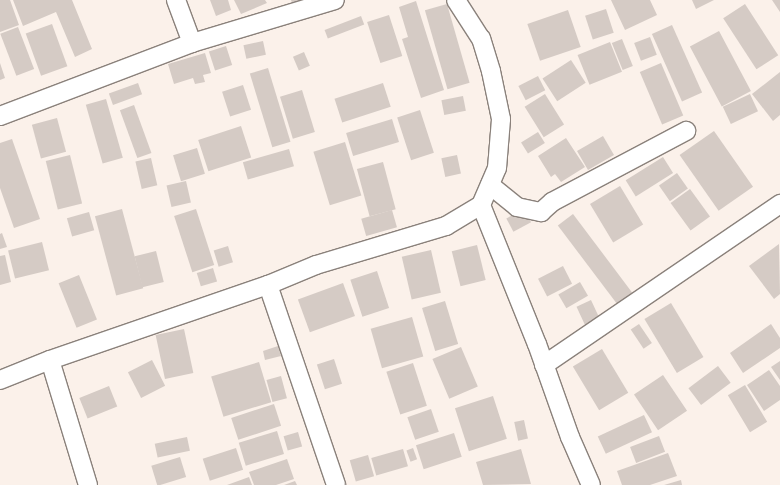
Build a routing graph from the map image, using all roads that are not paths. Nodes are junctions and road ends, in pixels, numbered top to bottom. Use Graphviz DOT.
graph roads {
  1 [pos="176,0"];
  2 [pos="335,0"];
  3 [pos="456,0"];
  4 [pos="192,43"];
  5 [pos="0,116"];
  6 [pos="686,131"];
  7 [pos="490,184"];
  8 [pos="780,204"];
  9 [pos="482,205"];
  10 [pos="268,285"];
  11 [pos="50,360"];
  12 [pos="544,365"];
  13 [pos="0,380"];
  14 [pos="88,485"];
  15 [pos="336,485"];
  16 [pos="591,485"];
  1 -- 4 [label="street"];
  2 -- 4 [label="street"];
  3 -- 7 [label="street"];
  4 -- 5 [label="street"];
  6 -- 7 [label="street"];
  7 -- 9 [label="street"];
  8 -- 12 [label="street"];
  9 -- 10 [label="street"];
  9 -- 12 [label="street"];
  10 -- 11 [label="street"];
  10 -- 15 [label="street"];
  11 -- 13 [label="street"];
  11 -- 14 [label="street"];
  12 -- 16 [label="street"];
}
